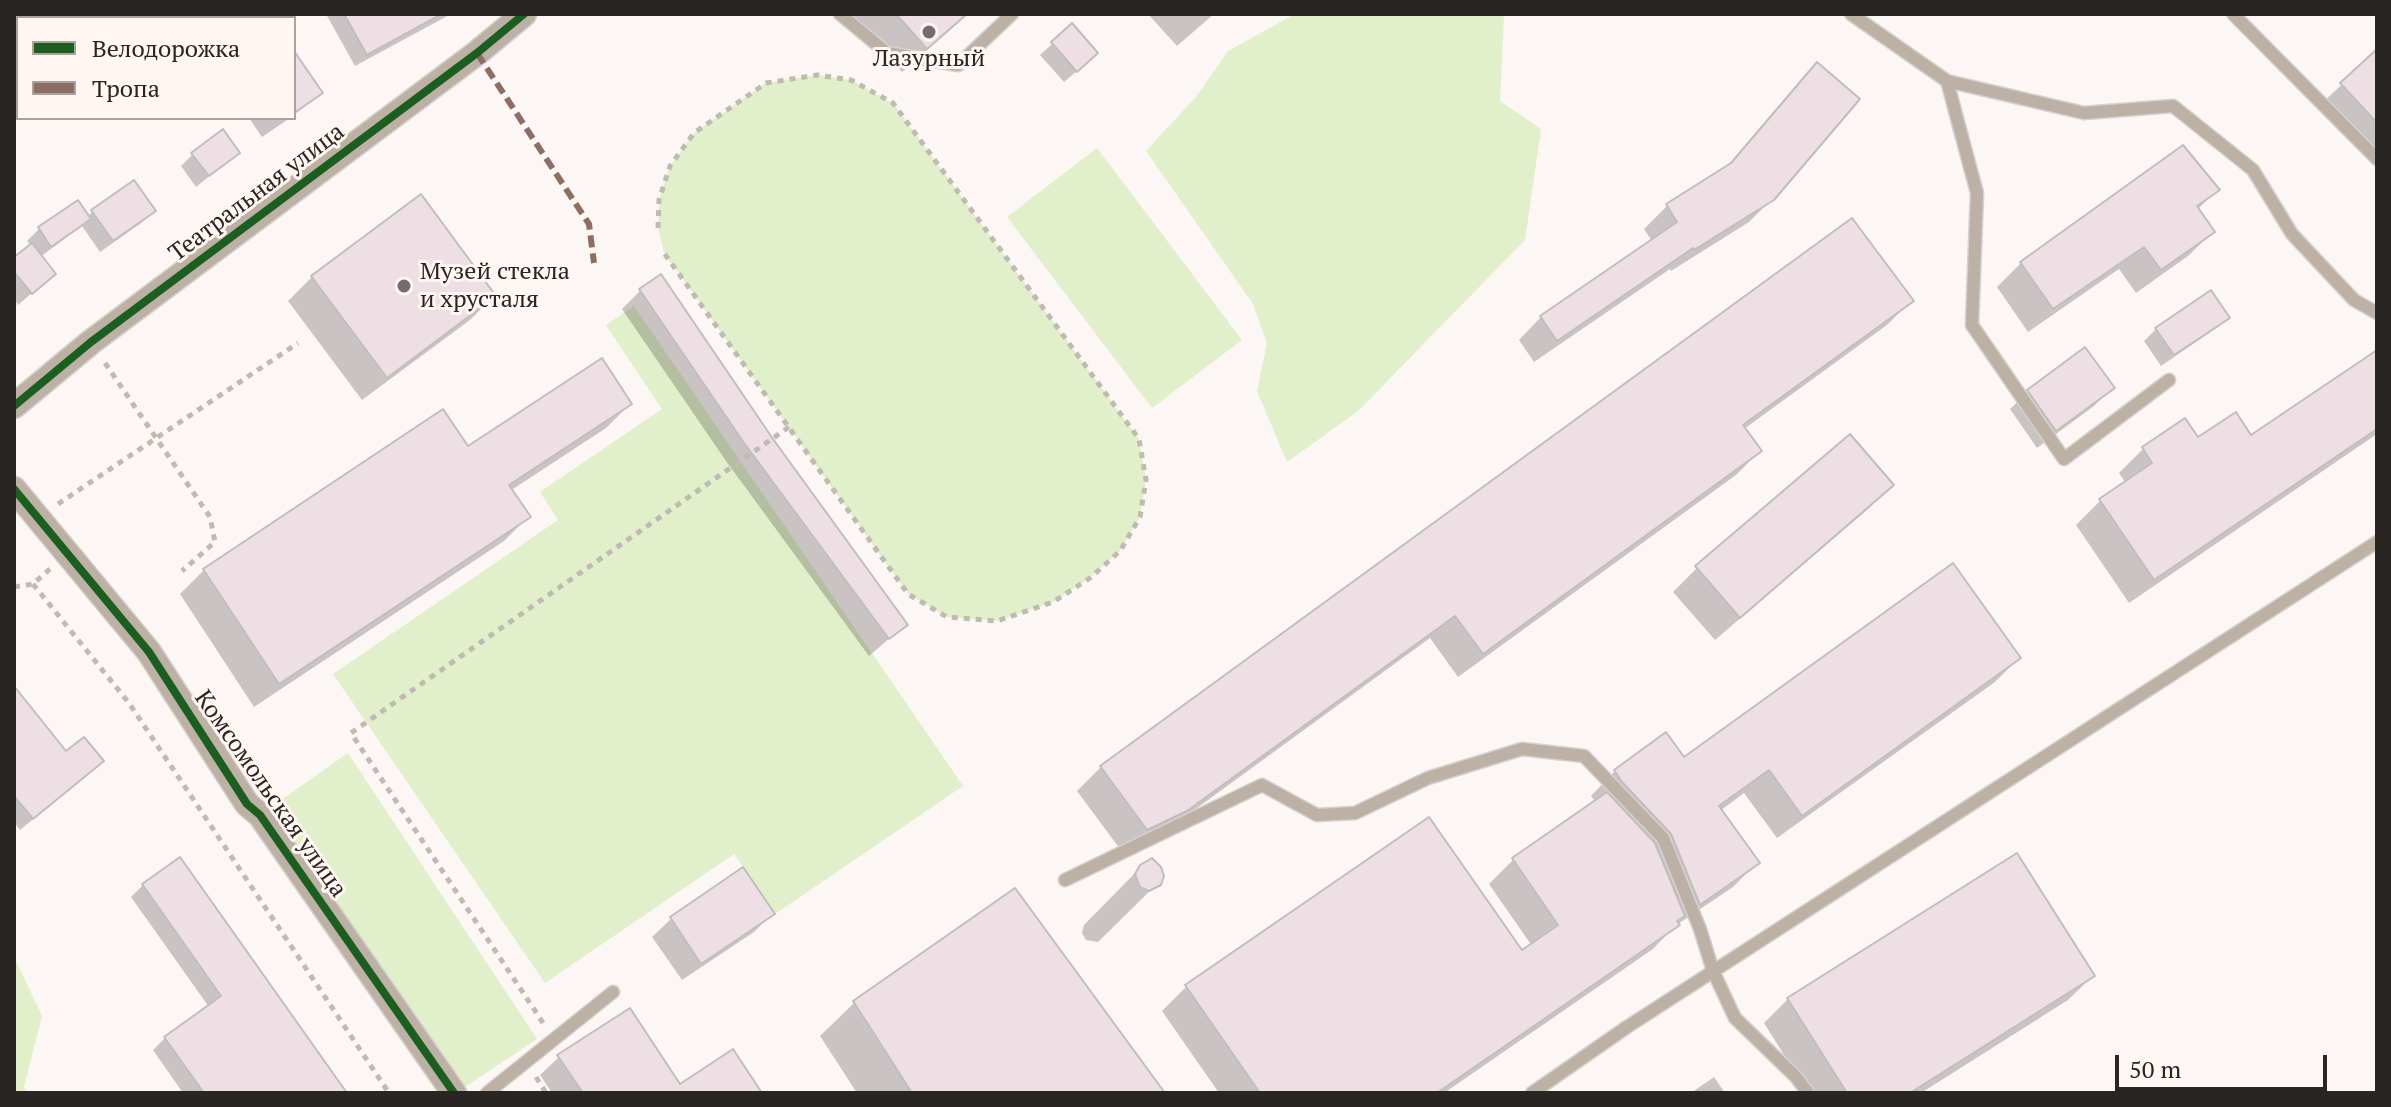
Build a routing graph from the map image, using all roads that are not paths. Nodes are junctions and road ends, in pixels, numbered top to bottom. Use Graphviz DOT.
graph roads {
  1 [pos="524,14"];
  2 [pos="840,14"];
  3 [pos="1012,14"];
  4 [pos="1851,14"];
  5 [pos="2233,14"];
  6 [pos="1947,81"];
  7 [pos="2377,159"];
  8 [pos="2377,313"];
  9 [pos="2169,380"];
  10 [pos="14,406"];
  11 [pos="14,489"];
  12 [pos="2377,542"];
  13 [pos="1065,880"];
  14 [pos="1713,971"];
  15 [pos="613,992"];
  16 [pos="454,1093"];
  17 [pos="487,1093"];
  18 [pos="1532,1093"];
  19 [pos="1808,1093"];
  1 -- 10 [label="street, Театральная улица"];
  2 -- 3 [label="lane"];
  4 -- 6 [label="lane"];
  5 -- 7 [label="lane"];
  6 -- 8 [label="lane"];
  6 -- 9 [label="lane"];
  11 -- 16 [label="street, Комсомольская улица"];
  12 -- 14 [label="lane"];
  13 -- 14 [label="lane"];
  14 -- 18 [label="lane"];
  14 -- 19 [label="lane"];
  15 -- 17 [label="lane"];
}
